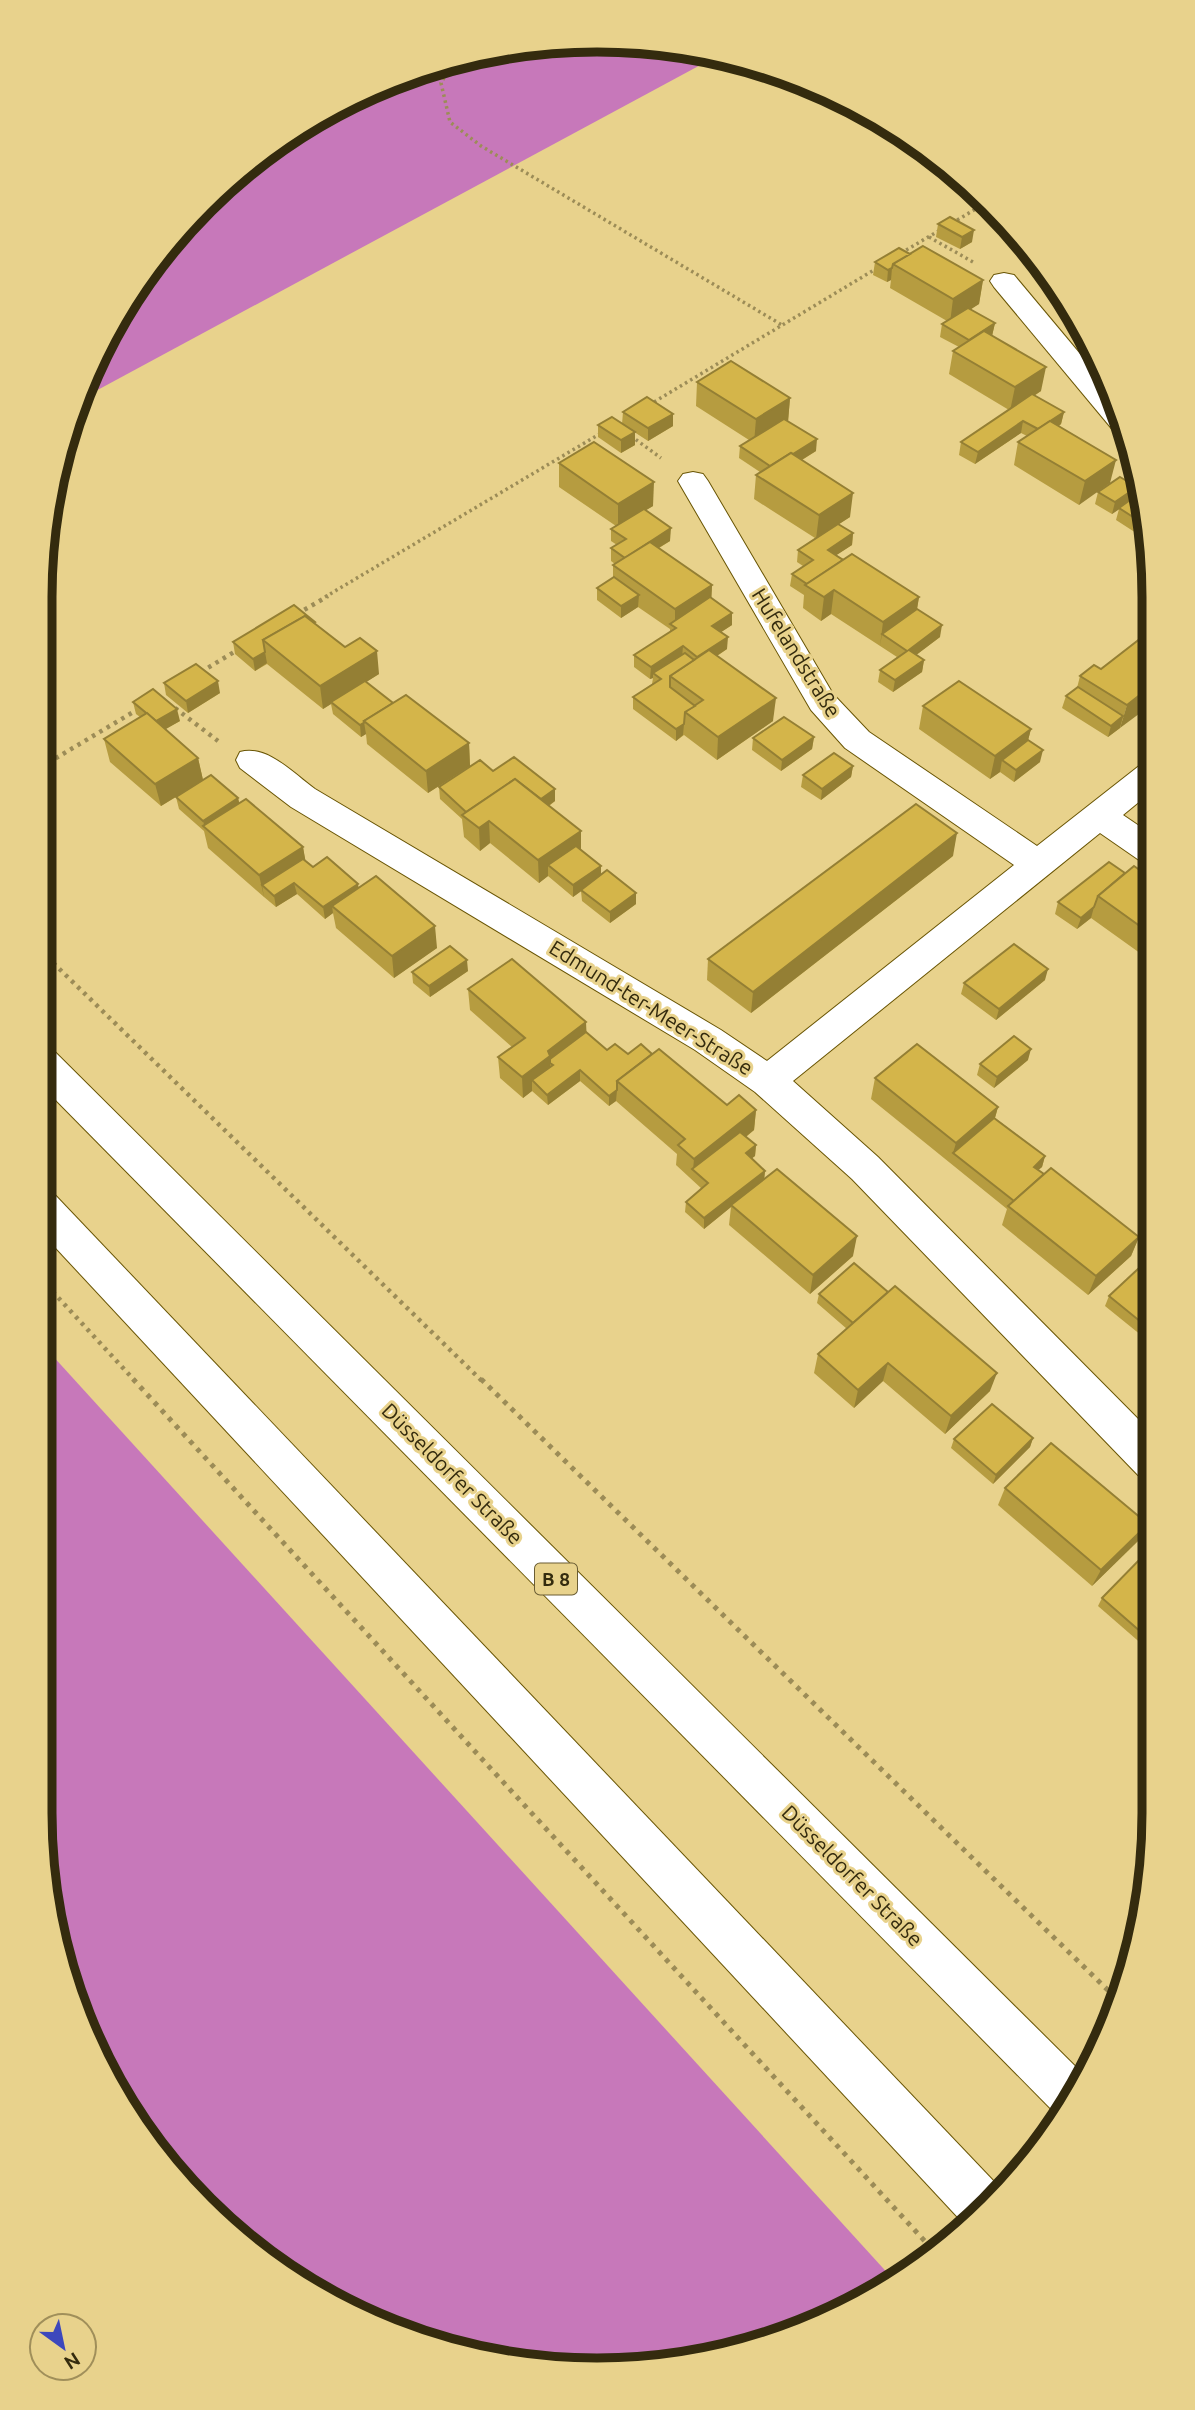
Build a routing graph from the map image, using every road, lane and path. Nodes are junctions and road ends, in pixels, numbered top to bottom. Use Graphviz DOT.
graph roads {
  1 [pos="446,74"];
  2 [pos="978,207"];
  3 [pos="929,237"];
  4 [pos="895,257"];
  5 [pos="883,264"];
  6 [pos="1004,281"];
  7 [pos="782,325"];
  8 [pos="1107,405"];
  9 [pos="639,410"];
  10 [pos="604,432"];
  11 [pos="627,433"];
  12 [pos="693,481"];
  13 [pos="292,618"];
  14 [pos="244,646"];
  15 [pos="196,675"];
  16 [pos="148,703"];
  17 [pos="170,705"];
  18 [pos="52,760"];
  19 [pos="252,760"];
  20 [pos="1142,781"];
  21 [pos="1099,816"];
  22 [pos="1142,845"];
  23 [pos="1038,864"];
  24 [pos="52,962"];
  25 [pos="52,1072"];
  26 [pos="768,1081"];
  27 [pos="52,1218"];
  28 [pos="52,1291"];
  29 [pos="1142,1451"];
  30 [pos="1112,1994"];
  31 [pos="1065,2091"];
  32 [pos="979,2202"];
  33 [pos="929,2245"];
  1 -- 7 [label="path"];
  2 -- 3 [label="path"];
  3 -- 4 [label="path"];
  3 -- 6 [label="path"];
  5 -- 7 [label="path"];
  6 -- 8 [label="street"];
  7 -- 9 [label="path"];
  10 -- 13 [label="path"];
  11 -- 12 [label="path"];
  12 -- 23 [label="street, Hufelandstraße"];
  14 -- 15 [label="path"];
  16 -- 18 [label="path"];
  17 -- 19 [label="path"];
  19 -- 26 [label="street, Edmund-ter-Meer-Straße"];
  20 -- 21 [label="street"];
  21 -- 22 [label="street"];
  21 -- 23 [label="street"];
  23 -- 26 [label="street"];
  24 -- 30 [label="path"];
  25 -- 31 [label="street, Düsseldorfer Straße / B 8"];
  26 -- 29 [label="street, Edmund-ter-Meer-Straße"];
  27 -- 32 [label="street"];
  28 -- 33 [label="path"];
}
